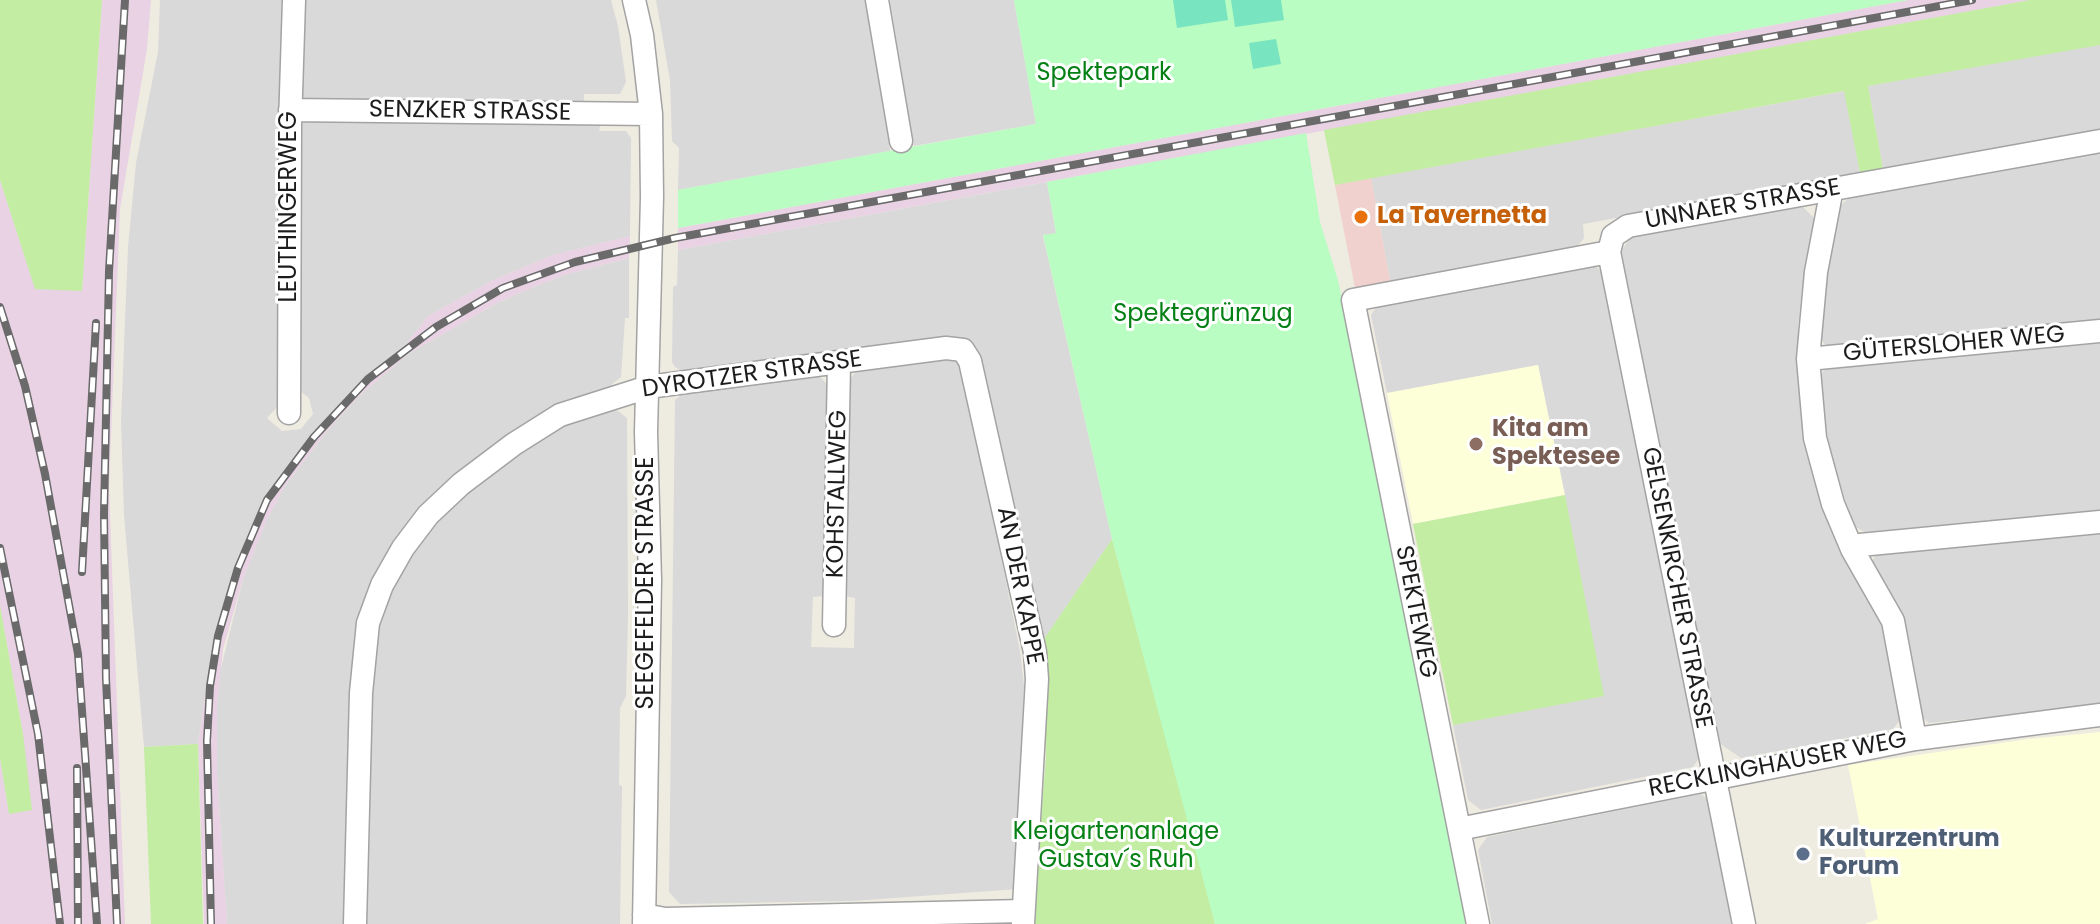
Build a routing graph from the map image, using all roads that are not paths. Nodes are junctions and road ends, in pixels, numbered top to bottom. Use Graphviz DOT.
graph roads {
  1 [pos="294,0"];
  2 [pos="634,0"];
  3 [pos="877,0"];
  4 [pos="290,110"];
  5 [pos="651,114"];
  6 [pos="901,141"];
  7 [pos="2100,141"];
  8 [pos="1829,189"];
  9 [pos="1609,252"];
  10 [pos="2100,331"];
  11 [pos="963,350"];
  12 [pos="1808,359"];
  13 [pos="839,364"];
  14 [pos="648,387"];
  15 [pos="289,413"];
  16 [pos="2100,522"];
  17 [pos="1852,549"];
  18 [pos="834,625"];
  19 [pos="2100,715"];
  20 [pos="1915,739"];
  21 [pos="1713,777"];
  22 [pos="1459,829"];
  23 [pos="1023,918"];
  24 [pos="644,919"];
  25 [pos="355,924"];
  26 [pos="1478,924"];
  27 [pos="1744,924"];
  1 -- 4 [label="street, LEUTHINGERWEG"];
  2 -- 5 [label="street, SEEGEFELDER STRASSE"];
  3 -- 6 [label="street"];
  4 -- 5 [label="street, SENZKER STRASSE"];
  4 -- 15 [label="street, LEUTHINGERWEG"];
  5 -- 14 [label="street, SEEGEFELDER STRASSE"];
  7 -- 8 [label="street, UNNAER STRASSE"];
  8 -- 9 [label="street, UNNAER STRASSE"];
  8 -- 12 [label="street"];
  9 -- 21 [label="street, GELSENKIRCHER STRASSE"];
  9 -- 22 [label="street, SPEKTEWEG"];
  10 -- 12 [label="street, GÜTERSLOHER WEG"];
  11 -- 13 [label="street, DYROTZER STRASSE"];
  11 -- 23 [label="street, AN DER KAPPE"];
  12 -- 17 [label="street"];
  13 -- 14 [label="street, DYROTZER STRASSE"];
  13 -- 18 [label="street, KOHSTALLWEG"];
  14 -- 24 [label="street, SEEGEFELDER STRASSE"];
  14 -- 25 [label="street, DYROTZER STRASSE"];
  16 -- 17 [label="street"];
  17 -- 20 [label="street"];
  19 -- 20 [label="street, RECKLINGHAUSER WEG"];
  20 -- 21 [label="street, RECKLINGHAUSER WEG"];
  21 -- 22 [label="street, RECKLINGHAUSER WEG"];
  21 -- 27 [label="street, GELSENKIRCHER STRASSE"];
  22 -- 26 [label="street, SPEKTEWEG"];
  23 -- 24 [label="street"];
}
